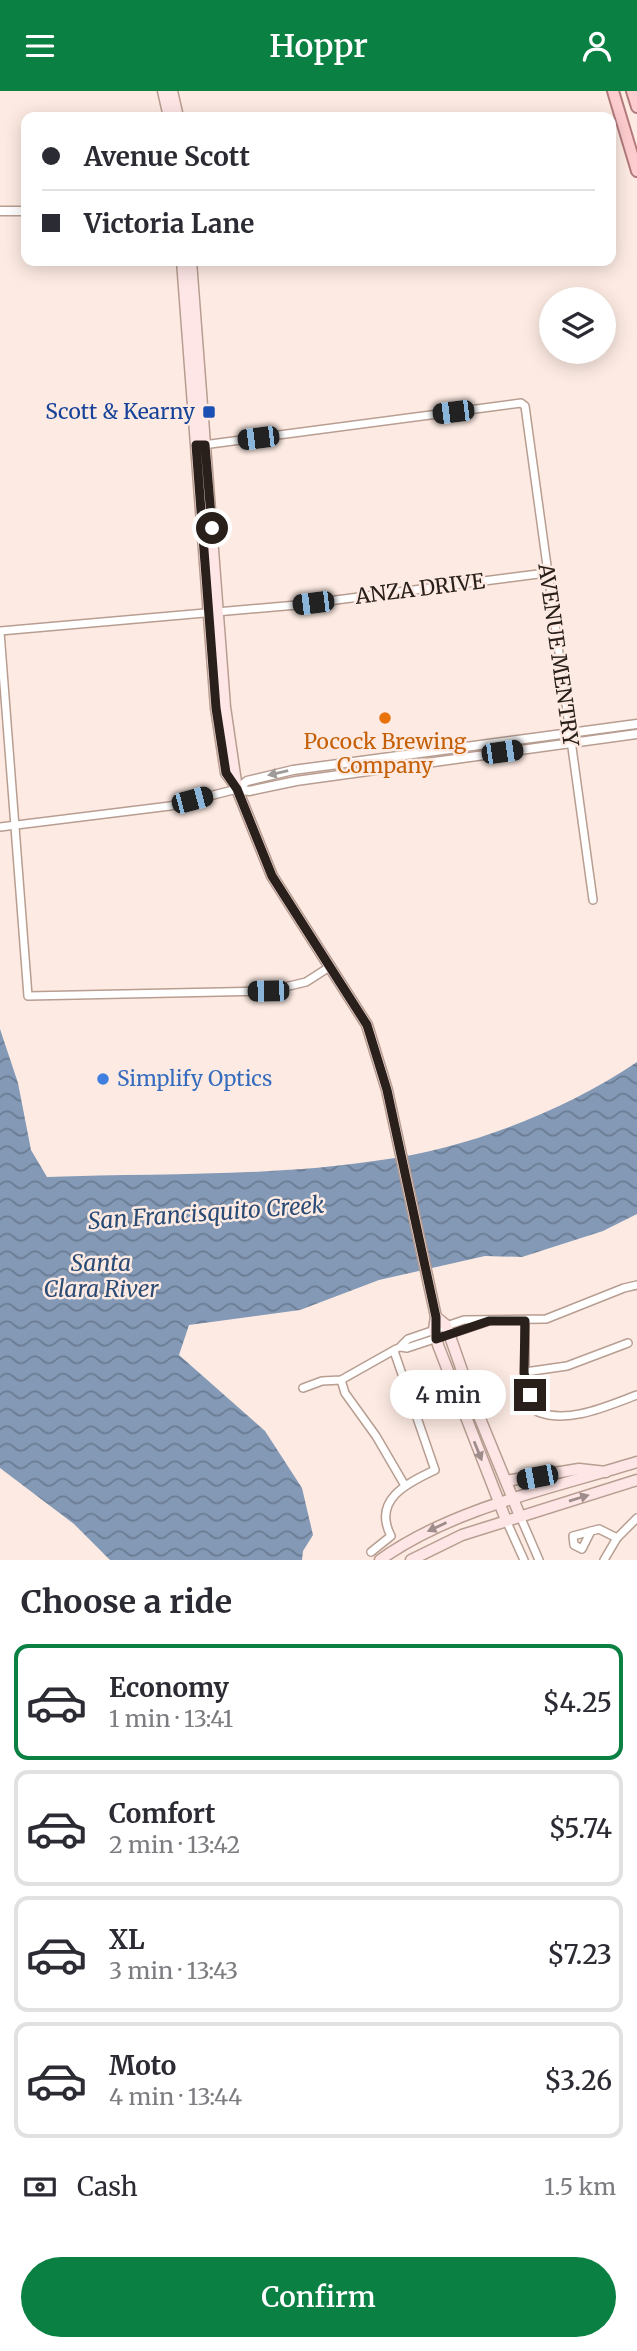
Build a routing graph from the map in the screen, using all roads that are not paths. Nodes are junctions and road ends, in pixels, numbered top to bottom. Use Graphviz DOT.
graph roads {
  1 [pos="163,91"];
  2 [pos="172,91"];
  3 [pos="613,91"];
  4 [pos="632,91"];
  5 [pos="637,107"];
  6 [pos="168,112"];
  7 [pos="177,112"];
  8 [pos="637,171"];
  9 [pos="0,211"];
  10 [pos="21,211"];
  11 [pos="182,266"];
  12 [pos="191,266"];
  13 [pos="200,445"];
  14 [pos="546,573"];
  15 [pos="213,613"];
  16 [pos="0,632"];
  17 [pos="637,724"];
  18 [pos="637,734"];
  19 [pos="570,738"];
  20 [pos="237,789"];
  21 [pos="14,825"];
  22 [pos="0,827"];
  23 [pos="593,900"];
  24 [pos="331,966"];
  25 [pos="637,1285"];
  26 [pos="436,1317"];
  27 [pos="525,1321"];
  28 [pos="448,1330"];
  29 [pos="435,1334"];
  30 [pos="628,1343"];
  31 [pos="397,1349"];
  32 [pos="524,1373"];
  33 [pos="341,1380"];
  34 [pos="303,1388"];
  35 [pos="637,1395"];
  36 [pos="637,1462"];
  37 [pos="606,1472"];
  38 [pos="637,1480"];
  39 [pos="506,1481"];
  40 [pos="404,1484"];
  41 [pos="514,1500"];
  42 [pos="500,1505"];
  43 [pos="520,1515"];
  44 [pos="637,1518"];
  45 [pos="506,1520"];
  46 [pos="591,1531"];
  47 [pos="617,1538"];
  48 [pos="371,1552"];
  49 [pos="380,1560"];
  50 [pos="411,1560"];
  51 [pos="524,1560"];
  52 [pos="539,1560"];
  53 [pos="604,1560"];
  1 -- 6 [label="main road"];
  2 -- 7 [label="main road"];
  3 -- 8 [label="main road"];
  4 -- 5 [label="main road"];
  9 -- 10 [label="street"];
  11 -- 13 [label="main road"];
  12 -- 13 [label="main road"];
  13 -- 14 [label="street, AVENUE MENTRY"];
  13 -- 15 [label="main road"];
  14 -- 15 [label="street, ANZA DRIVE"];
  14 -- 19 [label="street, AVENUE MENTRY"];
  15 -- 16 [label="street, ANZA DRIVE"];
  15 -- 20 [label="main road"];
  16 -- 21 [label="street"];
  17 -- 19 [label="street"];
  18 -- 19 [label="street"];
  19 -- 20 [label="street"];
  19 -- 23 [label="street, AVENUE MENTRY"];
  20 -- 21 [label="street"];
  20 -- 24 [label="main road"];
  21 -- 22 [label="street"];
  21 -- 24 [label="street"];
  24 -- 26 [label="main road"];
  25 -- 27 [label="street"];
  26 -- 28 [label="main road"];
  26 -- 29 [label="main road"];
  27 -- 28 [label="street"];
  27 -- 32 [label="street"];
  28 -- 29 [label="street"];
  28 -- 39 [label="main road"];
  29 -- 31 [label="street"];
  29 -- 42 [label="main road, one-way"];
  30 -- 32 [label="street"];
  31 -- 33 [label="street"];
  31 -- 40 [label="street"];
  32 -- 35 [label="street"];
  33 -- 34 [label="street"];
  33 -- 40 [label="street"];
  36 -- 37 [label="main road"];
  37 -- 39 [label="main road"];
  37 -- 41 [label="main road"];
  43 -- 38 [label="main road, one-way"];
  39 -- 41 [label="main road"];
  40 -- 48 [label="street"];
  41 -- 42 [label="main road"];
  41 -- 43 [label="main road"];
  42 -- 45 [label="main road"];
  42 -- 49 [label="main road, one-way"];
  43 -- 45 [label="main road"];
  43 -- 52 [label="street"];
  44 -- 47 [label="street"];
  45 -- 50 [label="main road"];
  45 -- 51 [label="street"];
  46 -- 47 [label="street"];
  47 -- 53 [label="street"];
}
